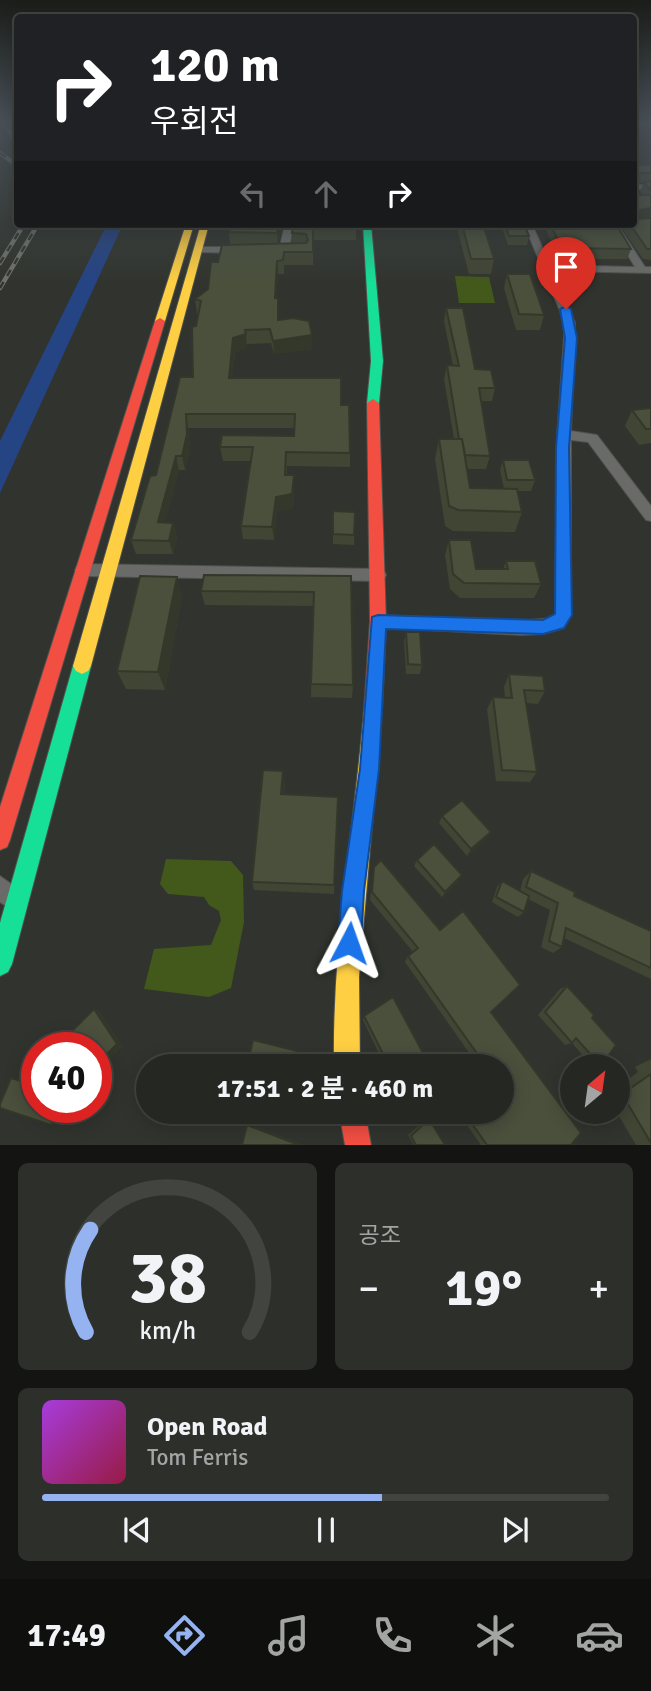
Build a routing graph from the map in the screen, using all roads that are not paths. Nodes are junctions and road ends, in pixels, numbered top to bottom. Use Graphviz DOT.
graph roads {
  1 [pos="189,228"];
  2 [pos="204,228"];
  3 [pos="289,228"];
  4 [pos="367,228"];
  5 [pos="530,228"];
  6 [pos="616,228"];
  7 [pos="198,250"];
  8 [pos="259,251"];
  9 [pos="271,251"];
  10 [pos="546,268"];
  11 [pos="646,270"];
  12 [pos="564,437"];
  13 [pos="651,516"];
  14 [pos="83,569"];
  15 [pos="109,569"];
  16 [pos="378,575"];
  17 [pos="378,622"];
  18 [pos="0,840"];
  19 [pos="0,887"];
  20 [pos="17,902"];
  21 [pos="0,964"];
  22 [pos="347,1054"];
  23 [pos="354,1124"];
  24 [pos="358,1145"];
  1 -- 14 [label="street"];
  2 -- 7 [label="street"];
  3 -- 9 [label="street"];
  4 -- 16 [label="street"];
  5 -- 10 [label="street"];
  6 -- 11 [label="street"];
  7 -- 8 [label="street"];
  7 -- 15 [label="street"];
  10 -- 11 [label="street"];
  10 -- 12 [label="street"];
  12 -- 13 [label="street"];
  12 -- 17 [label="street"];
  14 -- 15 [label="street"];
  14 -- 18 [label="street"];
  15 -- 16 [label="street"];
  15 -- 20 [label="street"];
  16 -- 17 [label="street"];
  17 -- 22 [label="street"];
  19 -- 20 [label="street"];
  20 -- 21 [label="street"];
  23 -- 24 [label="street"];
}
